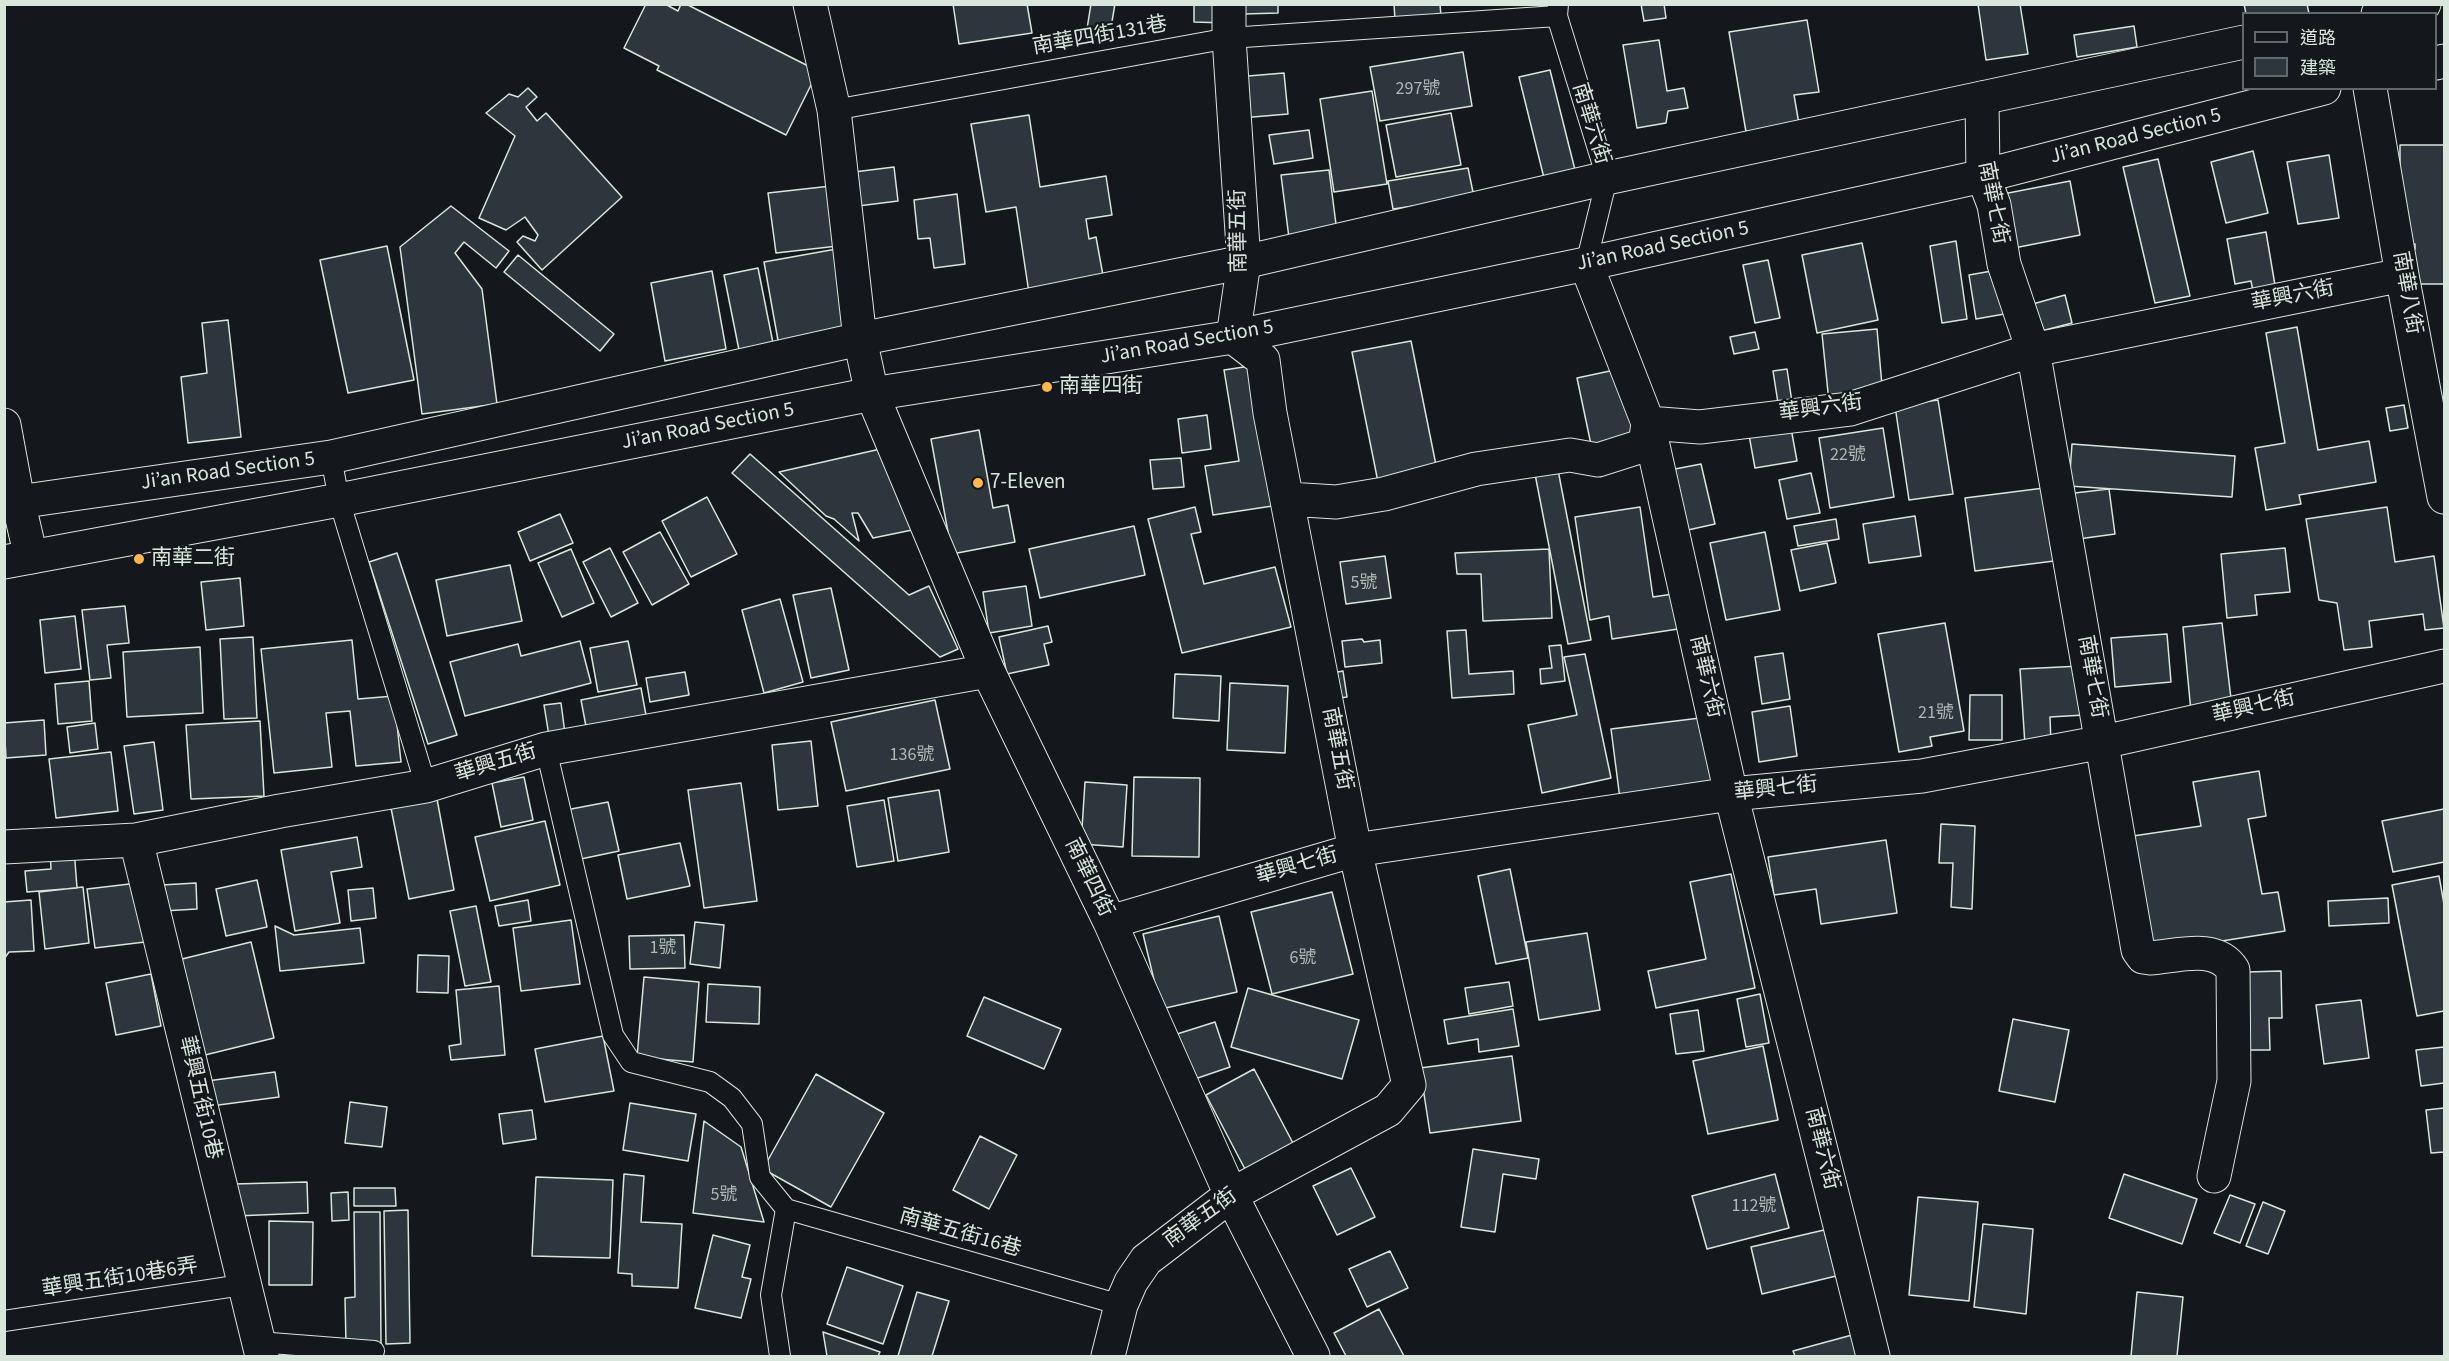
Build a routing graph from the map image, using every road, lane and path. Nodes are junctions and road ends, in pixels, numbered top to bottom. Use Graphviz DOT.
graph roads {
  1 [pos="810,4"];
  2 [pos="1229,4"];
  3 [pos="2424,4"];
  4 [pos="1557,10"];
  5 [pos="2387,12"];
  6 [pos="1229,38"];
  7 [pos="2242,42"];
  8 [pos="2316,90"];
  9 [pos="2370,90"];
  10 [pos="1982,98"];
  11 [pos="834,110"];
  12 [pos="1983,176"];
  13 [pos="1607,178"];
  14 [pos="1244,262"];
  15 [pos="1586,264"];
  16 [pos="2402,275"];
  17 [pos="1233,337"];
  18 [pos="860,339"];
  19 [pos="2033,350"];
  20 [pos="872,394"];
  21 [pos="1648,423"];
  22 [pos="4,425"];
  23 [pos="331,457"];
  24 [pos="2445,497"];
  25 [pos="1288,499"];
  26 [pos="339,501"];
  27 [pos="11,503"];
  28 [pos="18,559"];
  29 [pos="2445,666"];
  30 [pos="988,671"];
  31 [pos="2103,742"];
  32 [pos="546,749"];
  33 [pos="426,786"];
  34 [pos="1731,794"];
  35 [pos="136,840"];
  36 [pos="4,847"];
  37 [pos="1355,850"];
  38 [pos="1110,922"];
  39 [pos="2214,1176"];
  40 [pos="1231,1195"];
  41 [pos="786,1209"];
  42 [pos="242,1285"];
  43 [pos="1121,1305"];
  44 [pos="4,1321"];
  45 [pos="260,1349"];
  46 [pos="374,1351"];
  47 [pos="780,1356"];
  48 [pos="1108,1356"];
  49 [pos="1313,1356"];
  50 [pos="1873,1356"];
  1 -- 11 [label="street, 南華四街"];
  2 -- 6 [label="street, 南華五街"];
  3 -- 5 [label="street"];
  4 -- 6 [label="lane, 南華四街131巷"];
  4 -- 13 [label="lane, 南華六街"];
  6 -- 11 [label="lane, 南華四街131巷"];
  6 -- 14 [label="street, 南華五街"];
  7 -- 10 [label="street, Ji’an Road Section 5"];
  8 -- 12 [label="street, Ji’an Road Section 5"];
  9 -- 16 [label="street, 南華八街"];
  10 -- 12 [label="street, 南華七街"];
  10 -- 13 [label="street, Ji’an Road Section 5"];
  11 -- 18 [label="street, 南華四街"];
  12 -- 15 [label="street, Ji’an Road Section 5"];
  12 -- 19 [label="street, 南華七街"];
  13 -- 14 [label="street, Ji’an Road Section 5"];
  13 -- 15 [label="lane, 南華六街"];
  14 -- 17 [label="street, 南華五街"];
  14 -- 18 [label="street, Ji’an Road Section 5"];
  15 -- 17 [label="street, Ji’an Road Section 5"];
  15 -- 21 [label="street, 南華六街"];
  16 -- 19 [label="street, 華興六街"];
  16 -- 24 [label="street, 南華八街"];
  17 -- 20 [label="street, Ji’an Road Section 5"];
  17 -- 25 [label="street, 南華五街"];
  18 -- 20 [label="street, 南華四街"];
  18 -- 23 [label="street, Ji’an Road Section 5"];
  19 -- 21 [label="street, 華興六街"];
  19 -- 31 [label="street, 南華七街"];
  20 -- 26 [label="street, Ji’an Road Section 5"];
  20 -- 30 [label="street, 南華四街"];
  21 -- 25 [label="street"];
  21 -- 34 [label="street, 南華六街"];
  22 -- 27 [label="street"];
  23 -- 26 [label="lane"];
  23 -- 27 [label="street, Ji’an Road Section 5"];
  25 -- 37 [label="street, 南華五街"];
  26 -- 28 [label="street, Ji’an Road Section 5"];
  26 -- 33 [label="lane"];
  27 -- 28 [label="street"];
  29 -- 31 [label="street, 華興七街"];
  30 -- 32 [label="street, 華興五街"];
  30 -- 38 [label="street, 南華四街"];
  31 -- 34 [label="street, 華興七街"];
  31 -- 39 [label="street, 南華七街"];
  32 -- 33 [label="street, 華興五街"];
  32 -- 41 [label="lane"];
  33 -- 35 [label="street, 華興五街"];
  34 -- 37 [label="street, 華興七街"];
  34 -- 50 [label="street, 南華六街"];
  35 -- 36 [label="street, 華興五街"];
  35 -- 42 [label="street, 華興五街10巷"];
  37 -- 38 [label="street, 華興七街"];
  37 -- 40 [label="street, 南華五街"];
  38 -- 40 [label="street, 南華四街"];
  40 -- 43 [label="street, 南華五街"];
  40 -- 49 [label="street, 南華四街"];
  41 -- 43 [label="lane, 南華五街16巷"];
  41 -- 47 [label="lane"];
  42 -- 44 [label="lane, 華興五街10巷6弄"];
  42 -- 45 [label="street, 華興五街10巷"];
  43 -- 48 [label="street, 南華五街"];
  45 -- 46 [label="lane"];
}
